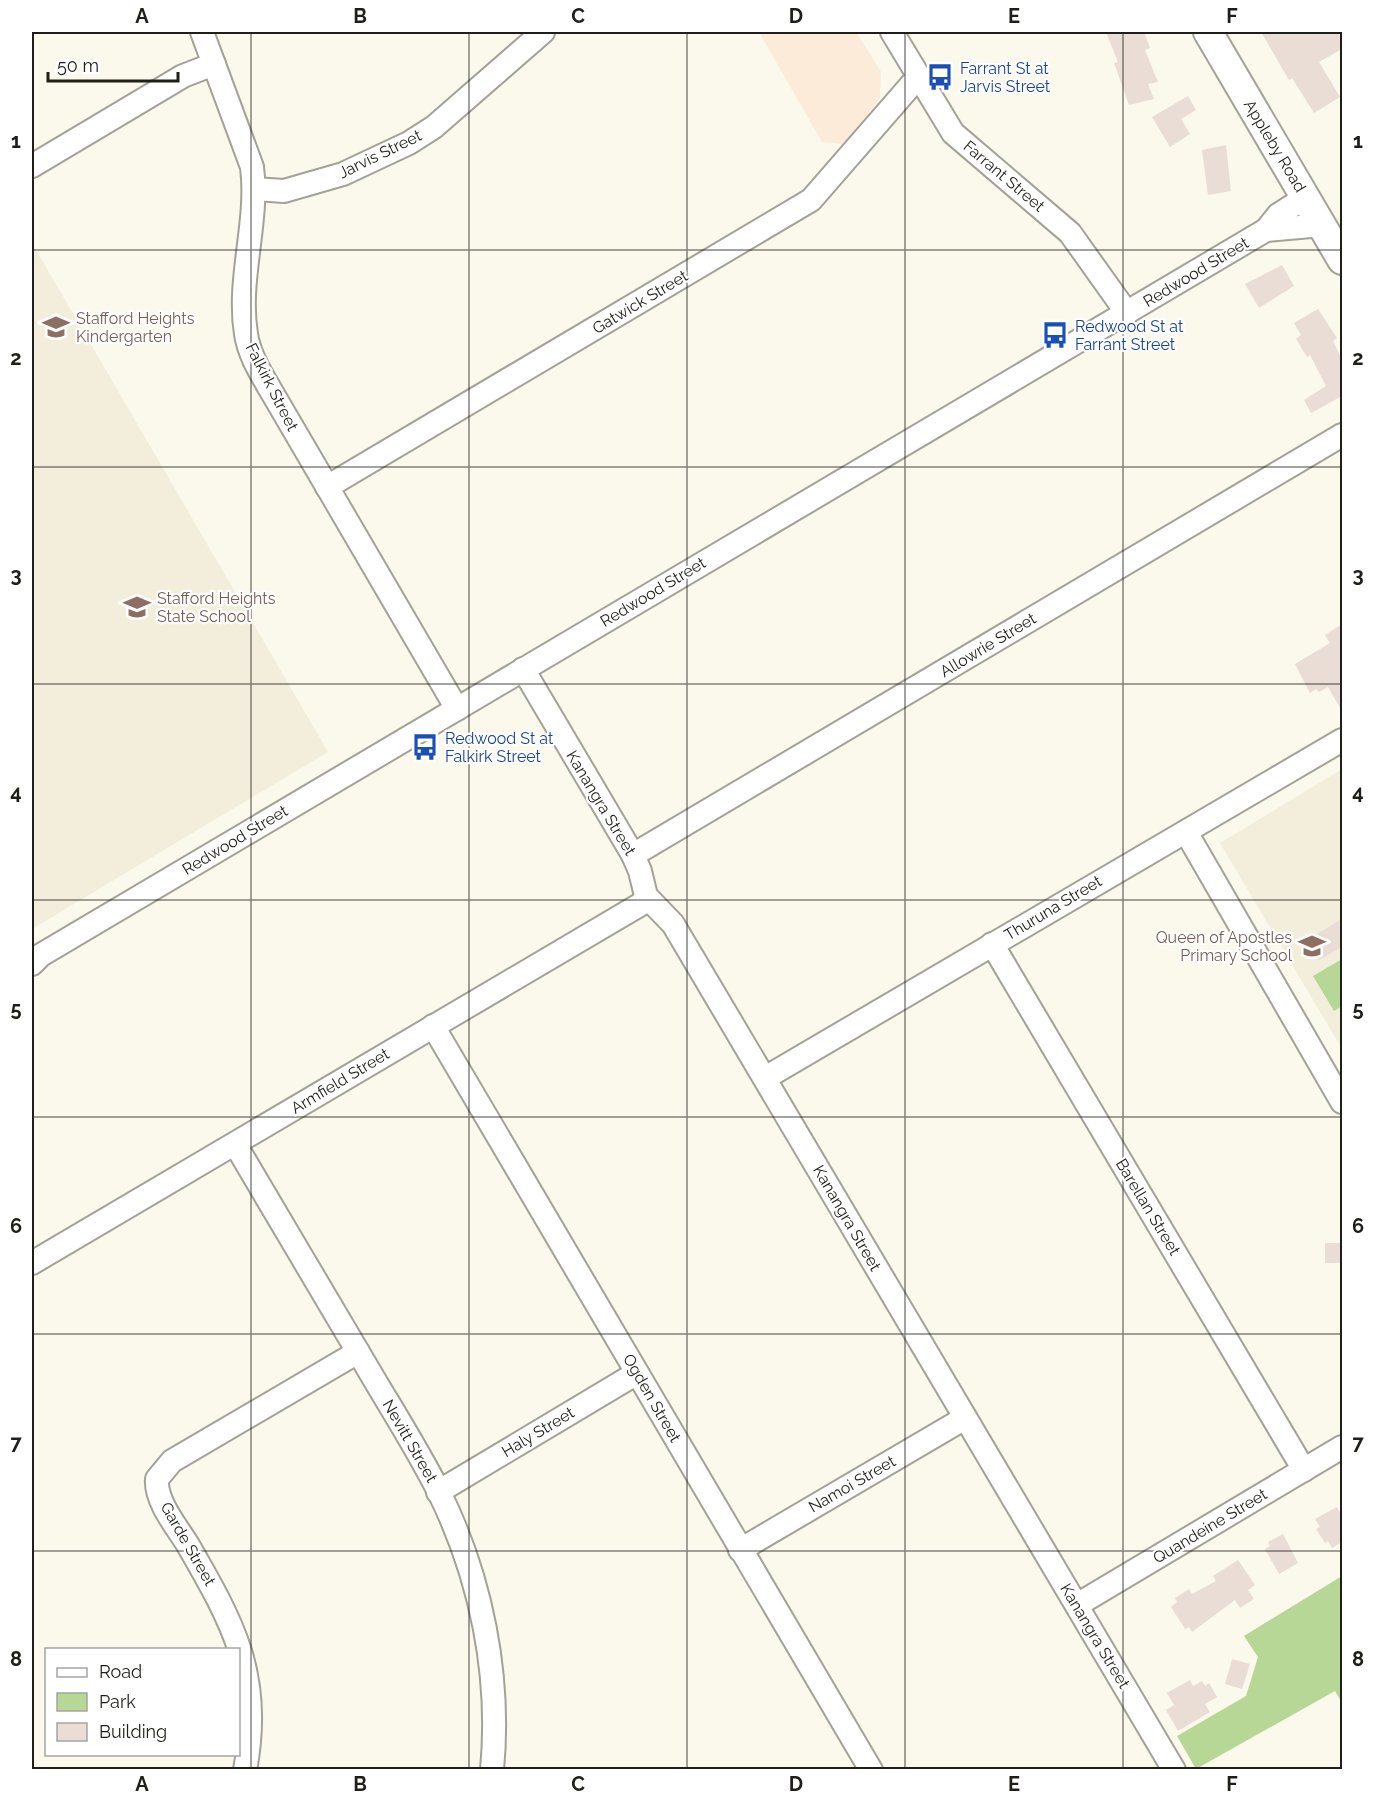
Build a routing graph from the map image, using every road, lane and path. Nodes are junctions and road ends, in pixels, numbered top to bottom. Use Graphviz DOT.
graph roads {
  1 [pos="202,32"];
  2 [pos="543,32"];
  3 [pos="892,32"];
  4 [pos="1209,32"];
  5 [pos="214,64"];
  6 [pos="918,77"];
  7 [pos="32,166"];
  8 [pos="254,189"];
  9 [pos="1306,197"];
  10 [pos="1323,225"];
  11 [pos="1266,230"];
  12 [pos="1342,260"];
  13 [pos="1127,313"];
  14 [pos="1342,435"];
  15 [pos="327,487"];
  16 [pos="523,669"];
  17 [pos="457,709"];
  18 [pos="1342,740"];
  19 [pos="1186,832"];
  20 [pos="633,855"];
  21 [pos="648,900"];
  22 [pos="992,944"];
  23 [pos="35,959"];
  24 [pos="433,1026"];
  25 [pos="765,1078"];
  26 [pos="1342,1102"];
  27 [pos="235,1144"];
  28 [pos="32,1263"];
  29 [pos="358,1352"];
  30 [pos="637,1373"];
  31 [pos="965,1418"];
  32 [pos="1342,1447"];
  33 [pos="1304,1470"];
  34 [pos="438,1492"];
  35 [pos="740,1550"];
  36 [pos="1077,1605"];
  37 [pos="245,1770"];
  38 [pos="492,1770"];
  39 [pos="871,1770"];
  40 [pos="1174,1770"];
  1 -- 5 [label="street, Falkirk Street"];
  2 -- 8 [label="street, Jarvis Street"];
  3 -- 6 [label="street, Farrant Street"];
  4 -- 9 [label="main road, Appleby Road"];
  5 -- 7 [label="street"];
  5 -- 8 [label="street, Falkirk Street"];
  6 -- 13 [label="street, Farrant Street"];
  6 -- 15 [label="street, Gatwick Street"];
  8 -- 15 [label="street, Falkirk Street"];
  9 -- 10 [label="main road, Appleby Road"];
  9 -- 11 [label="street, Redwood Street"];
  10 -- 11 [label="street, Redwood Street"];
  10 -- 12 [label="main road, Appleby Road"];
  11 -- 13 [label="street, Redwood Street"];
  13 -- 16 [label="street, Redwood Street"];
  14 -- 20 [label="street, Allowrie Street"];
  15 -- 17 [label="street, Falkirk Street"];
  16 -- 17 [label="street, Redwood Street"];
  16 -- 20 [label="street, Kanangra Street"];
  17 -- 23 [label="street, Redwood Street"];
  18 -- 19 [label="street, Thuruna Street"];
  19 -- 22 [label="street, Thuruna Street"];
  19 -- 26 [label="street"];
  20 -- 21 [label="street, Kanangra Street"];
  21 -- 24 [label="street, Armfield Street"];
  21 -- 25 [label="street, Kanangra Street"];
  22 -- 25 [label="street, Thuruna Street"];
  22 -- 33 [label="street, Barellan Street"];
  24 -- 27 [label="street, Armfield Street"];
  24 -- 30 [label="street, Ogden Street"];
  25 -- 31 [label="street, Kanangra Street"];
  27 -- 28 [label="street, Armfield Street"];
  27 -- 29 [label="street, Nevitt Street"];
  29 -- 34 [label="street, Nevitt Street"];
  29 -- 37 [label="street, Garde Street"];
  30 -- 34 [label="street, Haly Street"];
  30 -- 35 [label="street, Ogden Street"];
  31 -- 35 [label="street, Namoi Street"];
  31 -- 36 [label="street, Kanangra Street"];
  32 -- 33 [label="street, Quandeine Street"];
  33 -- 36 [label="street, Quandeine Street"];
  34 -- 38 [label="street, Nevitt Street"];
  35 -- 39 [label="street, Ogden Street"];
  36 -- 40 [label="street, Kanangra Street"];
}
